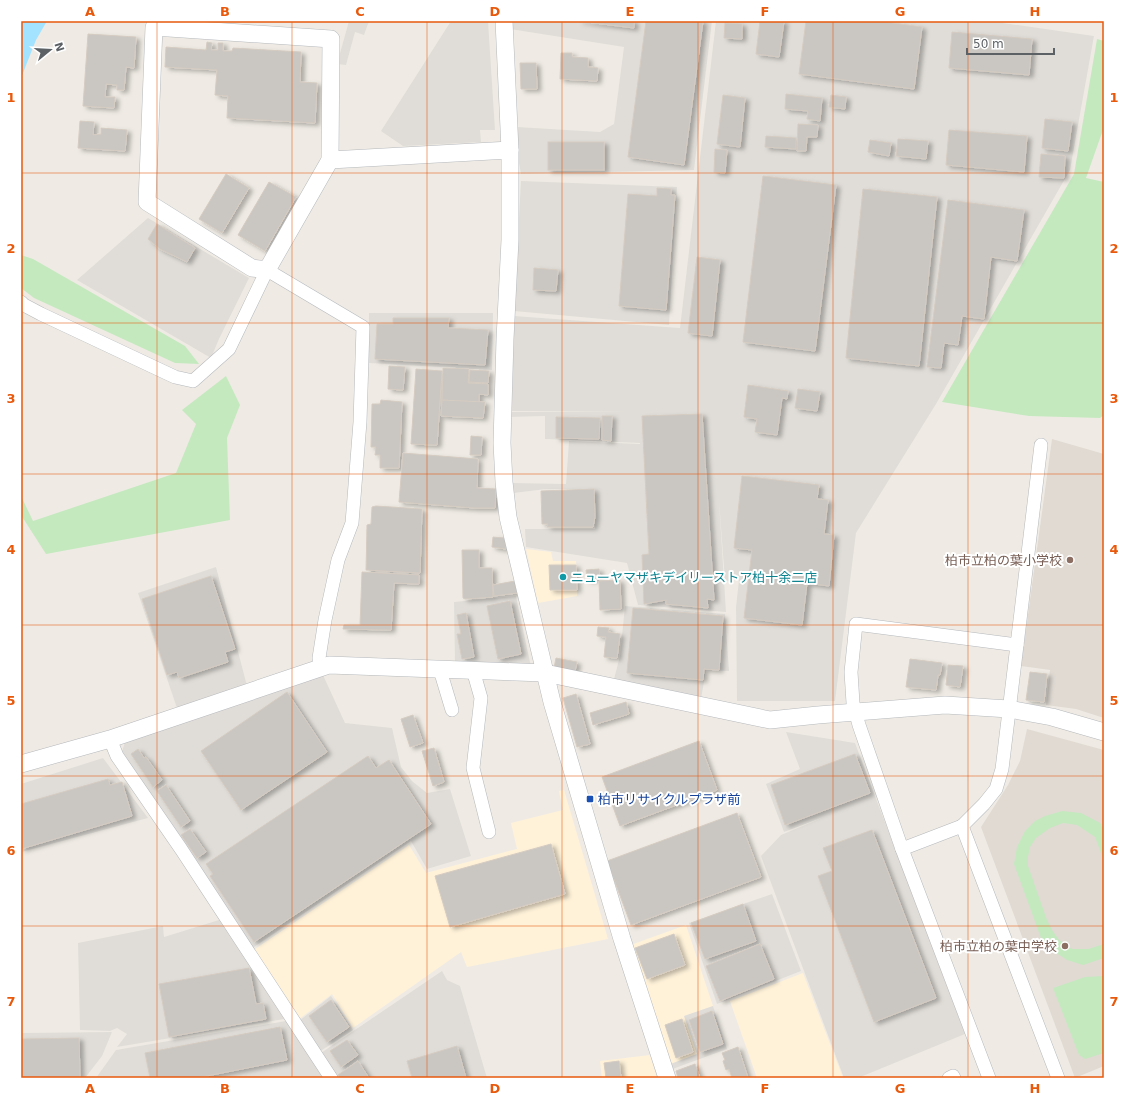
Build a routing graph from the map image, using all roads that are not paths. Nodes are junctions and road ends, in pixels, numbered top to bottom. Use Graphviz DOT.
graph roads {
  1 [pos="504,21"];
  2 [pos="510,150"];
  3 [pos="330,160"];
  4 [pos="267,270"];
  5 [pos="21,302"];
  6 [pos="1041,445"];
  7 [pos="1017,645"];
  8 [pos="320,667"];
  9 [pos="440,670"];
  10 [pos="473,670"];
  11 [pos="545,673"];
  12 [pos="1009,709"];
  13 [pos="452,710"];
  14 [pos="856,712"];
  15 [pos="1104,732"];
  16 [pos="110,739"];
  17 [pos="21,764"];
  18 [pos="962,826"];
  19 [pos="489,832"];
  20 [pos="902,848"];
  21 [pos="331,1078"];
  22 [pos="667,1078"];
  23 [pos="948,1078"];
  24 [pos="954,1078"];
  25 [pos="990,1078"];
  26 [pos="1058,1078"];
  1 -- 2 [label="street"];
  2 -- 3 [label="street"];
  2 -- 11 [label="street"];
  3 -- 4 [label="street"];
  3 -- 4 [label="street"];
  4 -- 5 [label="street"];
  4 -- 8 [label="street"];
  6 -- 7 [label="street"];
  7 -- 12 [label="street"];
  7 -- 14 [label="street"];
  8 -- 9 [label="street"];
  8 -- 16 [label="street"];
  9 -- 10 [label="street"];
  9 -- 13 [label="street"];
  10 -- 11 [label="street"];
  10 -- 19 [label="street"];
  11 -- 14 [label="street"];
  11 -- 22 [label="street"];
  12 -- 14 [label="street"];
  12 -- 15 [label="street"];
  12 -- 18 [label="street"];
  14 -- 20 [label="street"];
  16 -- 17 [label="street"];
  16 -- 21 [label="street"];
  18 -- 20 [label="street"];
  18 -- 26 [label="street"];
  20 -- 25 [label="street"];
  23 -- 24 [label="street"];
}
